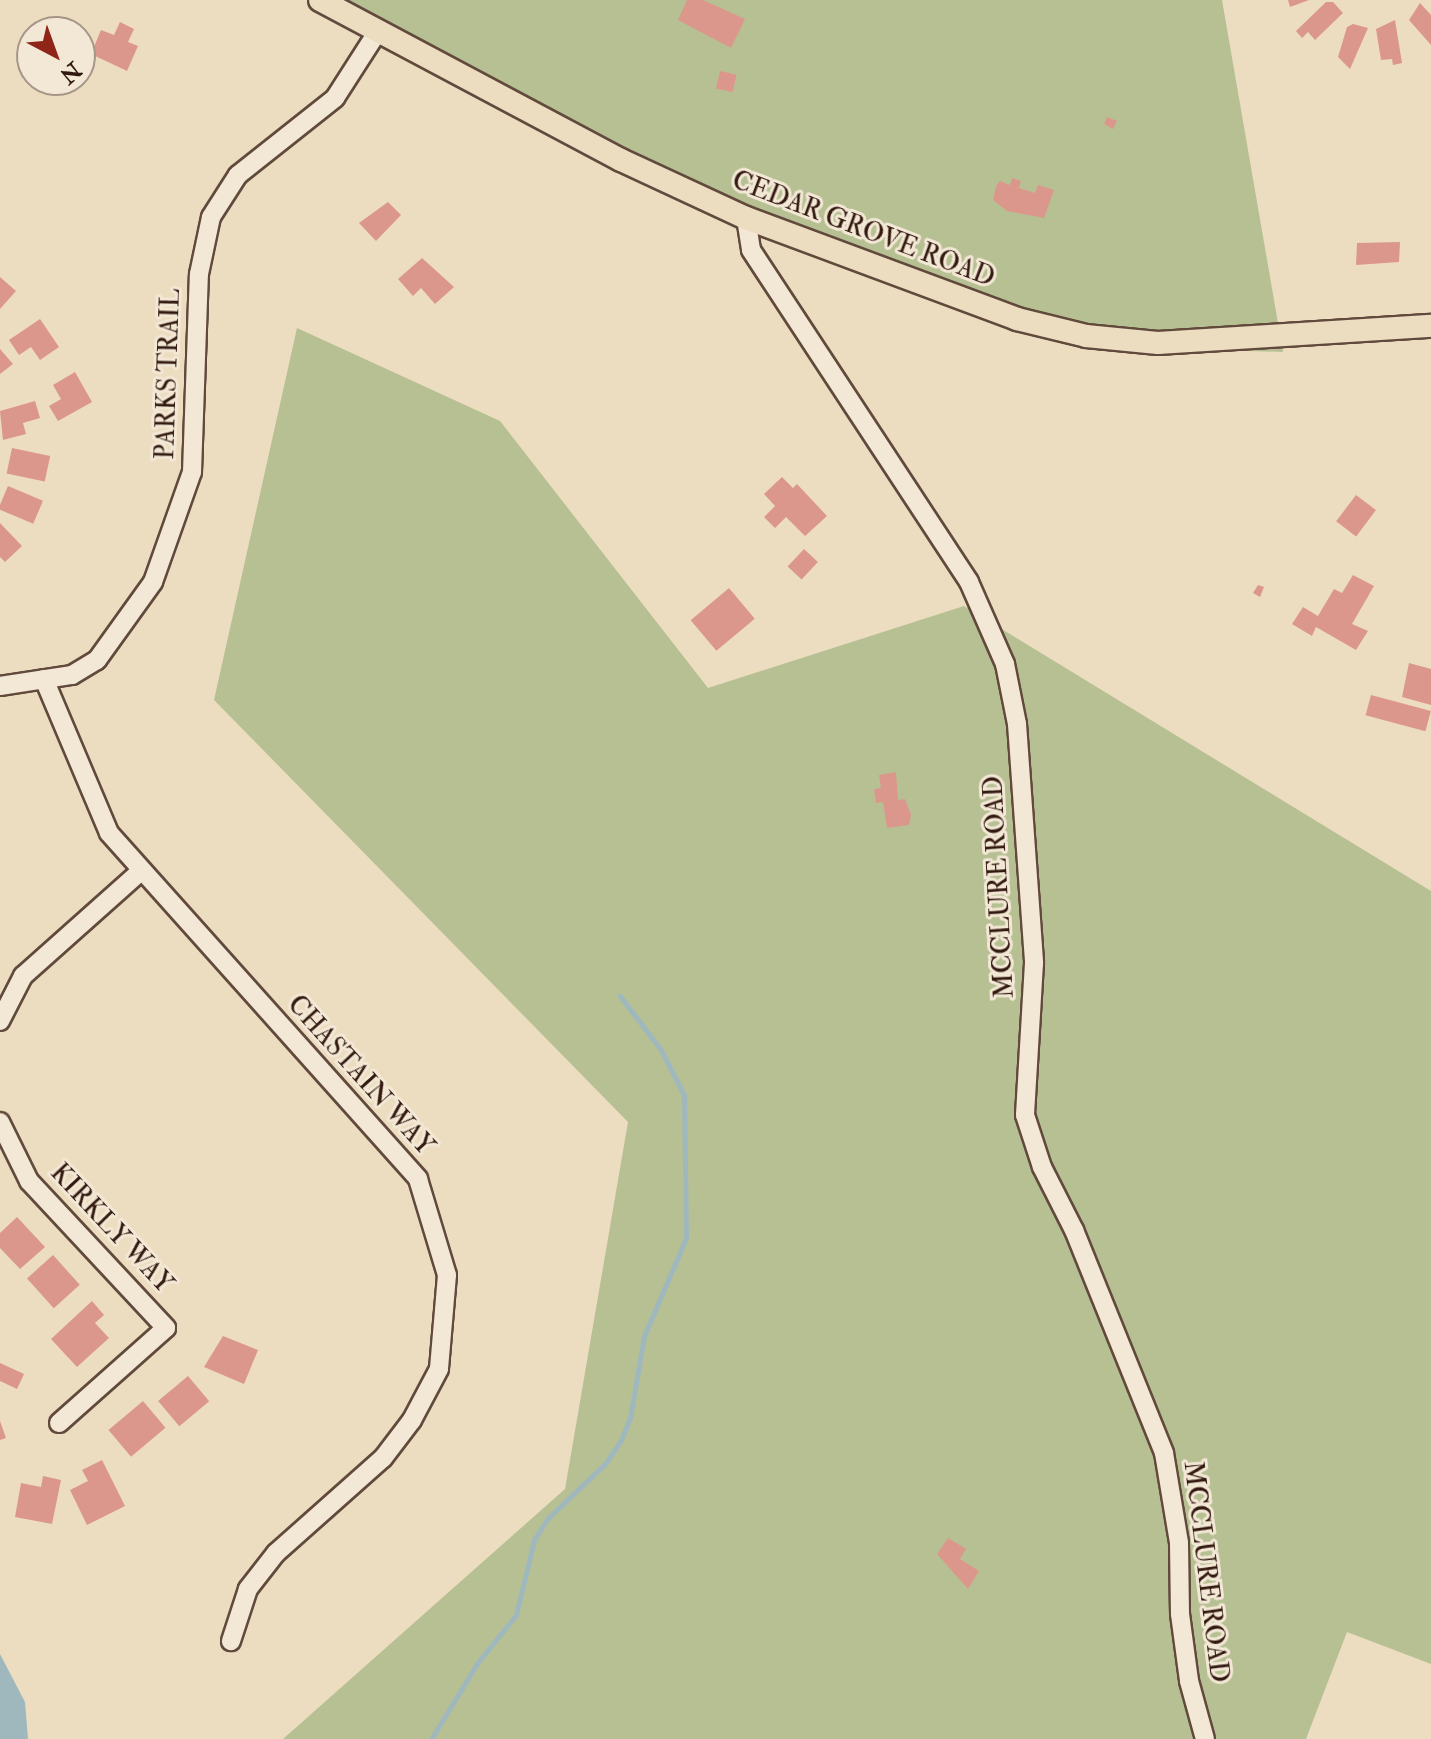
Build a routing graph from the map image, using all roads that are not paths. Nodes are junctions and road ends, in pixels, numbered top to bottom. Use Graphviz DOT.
graph roads {
  1 [pos="320,0"];
  2 [pos="378,31"];
  3 [pos="746,218"];
  4 [pos="1431,326"];
  5 [pos="44,679"];
  6 [pos="0,686"];
  7 [pos="142,870"];
  8 [pos="0,1021"];
  9 [pos="0,1122"];
  10 [pos="59,1423"];
  11 [pos="231,1641"];
  12 [pos="1205,1739"];
  1 -- 2 [label="main road, CEDAR GROVE ROAD"];
  2 -- 3 [label="main road, CEDAR GROVE ROAD"];
  2 -- 5 [label="street, PARKS TRAIL"];
  3 -- 4 [label="main road, CEDAR GROVE ROAD"];
  3 -- 12 [label="street, MCCLURE ROAD"];
  5 -- 6 [label="street, PARKS TRAIL"];
  5 -- 7 [label="street, CHASTAIN WAY"];
  7 -- 8 [label="street"];
  7 -- 11 [label="street, CHASTAIN WAY"];
  9 -- 10 [label="street, KIRKLY WAY"];
}
